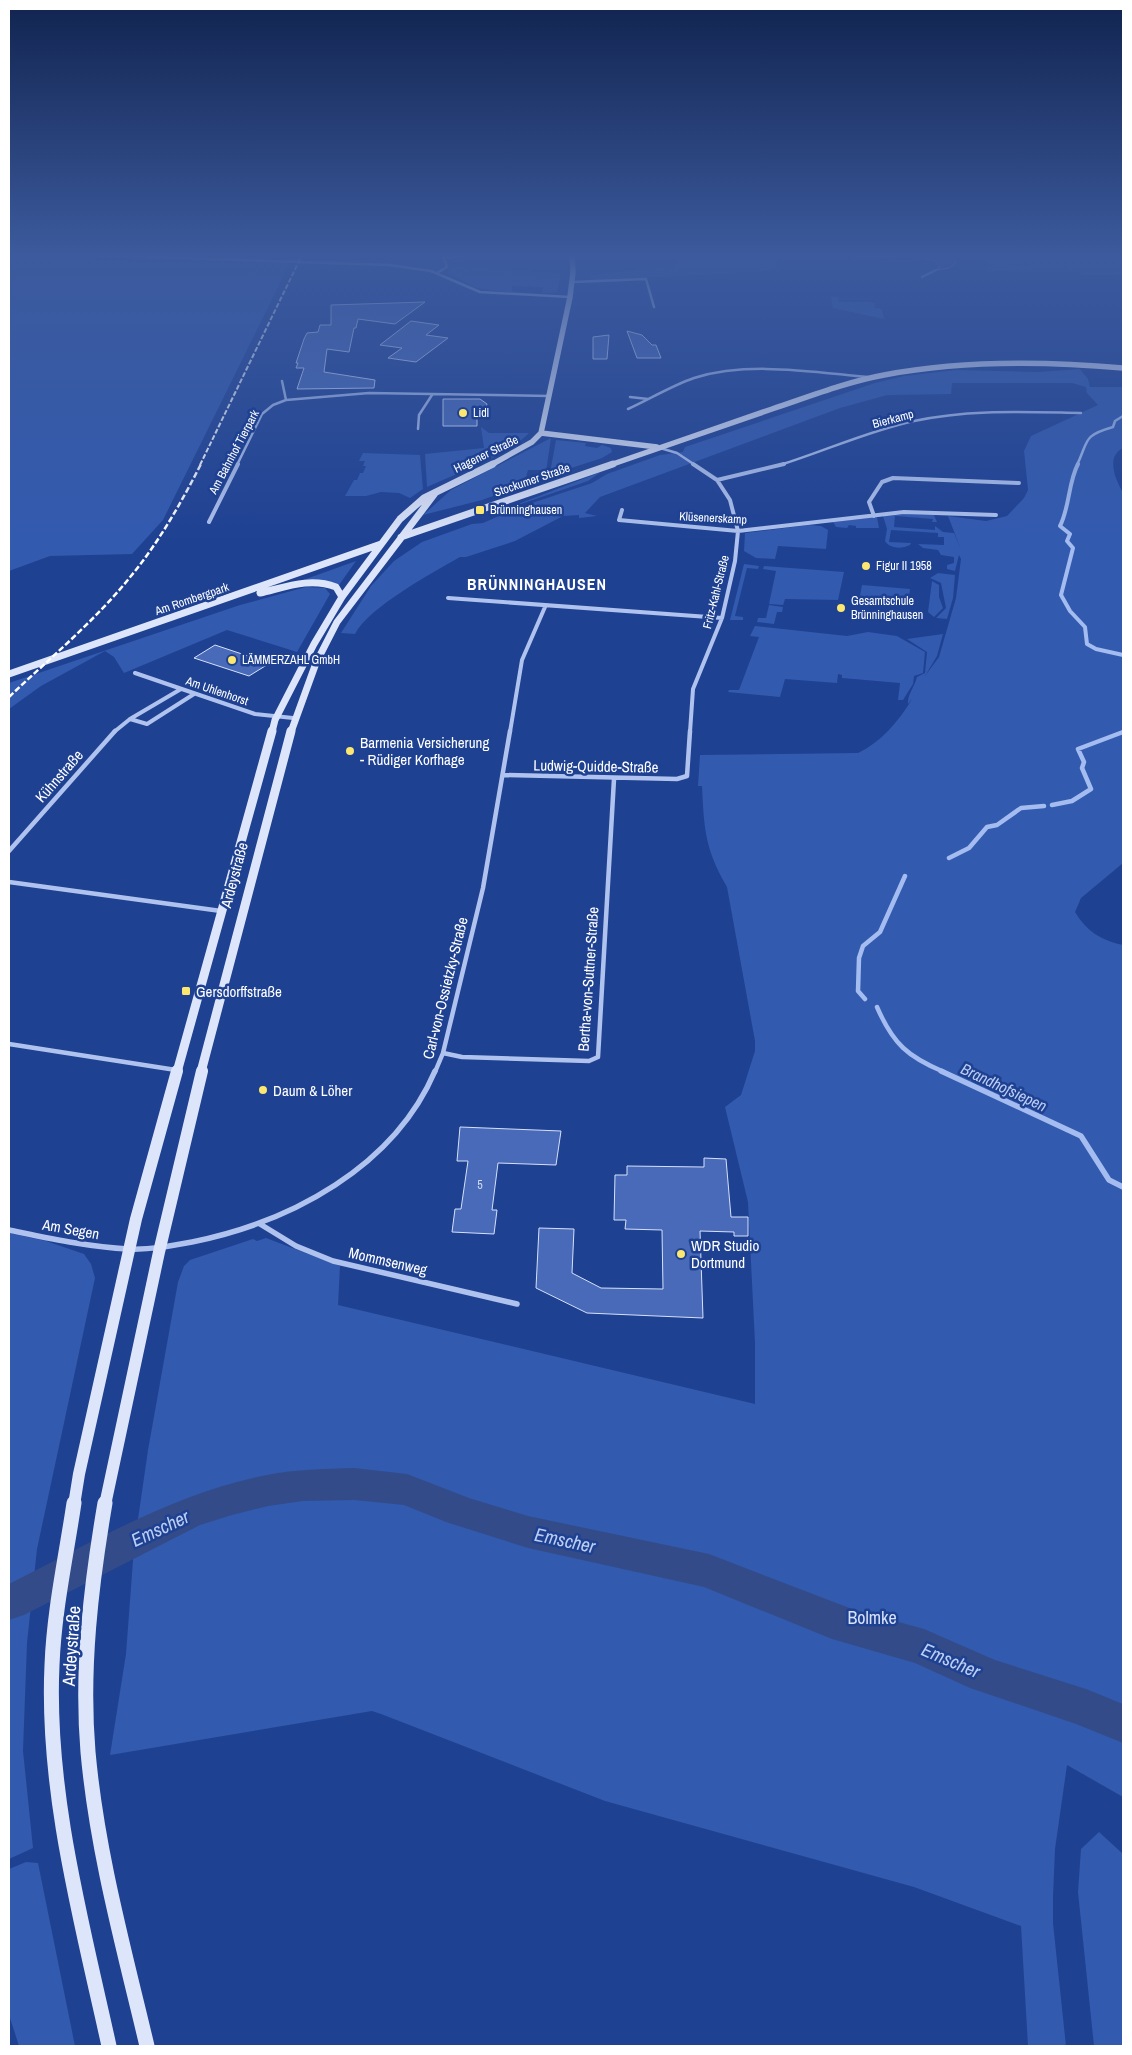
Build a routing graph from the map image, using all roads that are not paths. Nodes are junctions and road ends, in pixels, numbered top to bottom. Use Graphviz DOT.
graph roads {
  1 [pos="559,351"];
  2 [pos="1123,368"];
  3 [pos="871,378"];
  4 [pos="282,381"];
  5 [pos="432,395"];
  6 [pos="550,396"];
  7 [pos="630,397"];
  8 [pos="286,400"];
  9 [pos="648,400"];
  10 [pos="628,409"];
  11 [pos="1081,413"];
  12 [pos="418,430"];
  13 [pos="541,433"];
  14 [pos="660,448"];
  15 [pos="717,480"];
  16 [pos="1019,483"];
  17 [pos="437,492"];
  18 [pos="622,510"];
  19 [pos="996,515"];
  20 [pos="874,516"];
  21 [pos="209,522"];
  22 [pos="738,531"];
  23 [pos="401,537"];
  24 [pos="382,544"];
  25 [pos="342,597"];
  26 [pos="448,598"];
  27 [pos="222,600"];
  28 [pos="545,606"];
  29 [pos="722,618"];
  30 [pos="136,673"];
  31 [pos="9,674"];
  32 [pos="181,689"];
  33 [pos="194,694"];
  34 [pos="277,718"];
  35 [pos="293,718"];
  36 [pos="130,720"];
  37 [pos="503,775"];
  38 [pos="687,776"];
  39 [pos="614,779"];
  40 [pos="9,851"];
  41 [pos="9,882"];
  42 [pos="221,912"];
  43 [pos="9,1044"];
  44 [pos="443,1053"];
  45 [pos="176,1070"];
  46 [pos="260,1224"];
  47 [pos="9,1230"];
  48 [pos="159,1248"];
  49 [pos="129,1249"];
  50 [pos="517,1304"];
  51 [pos="109,2046"];
  52 [pos="147,2046"];
  1 -- 6 [label="main road"];
  2 -- 3 [label="main road, Stockumer Straße"];
  3 -- 9 [label="street"];
  3 -- 14 [label="main road, Stockumer Straße"];
  4 -- 8 [label="street"];
  5 -- 6 [label="street, Am Bahnhof Tierpark"];
  5 -- 8 [label="street, Am Bahnhof Tierpark"];
  5 -- 12 [label="street"];
  6 -- 13 [label="main road"];
  7 -- 9 [label="street"];
  8 -- 21 [label="street, Am Bahnhof Tierpark"];
  9 -- 10 [label="street"];
  11 -- 15 [label="street, Bierkamp"];
  13 -- 14 [label="main road, Stockumer Straße"];
  13 -- 17 [label="main road, Hagener Straße"];
  14 -- 15 [label="street, Fritz-Kahl-Straße"];
  14 -- 23 [label="main road, Stockumer Straße"];
  15 -- 22 [label="street, Fritz-Kahl-Straße"];
  16 -- 20 [label="street"];
  17 -- 23 [label="main road, Hagener Straße"];
  17 -- 24 [label="main road, Hagener Straße"];
  18 -- 22 [label="street, Klüsenerskamp"];
  19 -- 20 [label="street, Klüsenerskamp"];
  20 -- 22 [label="street, Klüsenerskamp"];
  22 -- 29 [label="street, Fritz-Kahl-Straße"];
  23 -- 24 [label="main road, Stockumer Straße"];
  23 -- 35 [label="main road, Ardeystraße"];
  24 -- 25 [label="main road, Ardeystraße"];
  24 -- 27 [label="main road, Am Rombergpark"];
  25 -- 27 [label="main road"];
  25 -- 34 [label="main road, Ardeystraße"];
  26 -- 28 [label="street"];
  27 -- 31 [label="main road, Am Rombergpark"];
  28 -- 29 [label="street"];
  28 -- 37 [label="street, Carl-von-Ossietzky-Straße"];
  29 -- 38 [label="street, Fritz-Kahl-Straße"];
  30 -- 32 [label="street, Am Uhlenhorst"];
  32 -- 33 [label="street, Am Uhlenhorst"];
  32 -- 36 [label="street, Kühnstraße"];
  33 -- 34 [label="street, Am Uhlenhorst"];
  33 -- 36 [label="street"];
  34 -- 35 [label="street, Am Uhlenhorst"];
  34 -- 42 [label="main road, Ardeystraße"];
  35 -- 48 [label="main road, Ardeystraße"];
  36 -- 40 [label="street, Kühnstraße"];
  37 -- 39 [label="street, Ludwig-Quidde-Straße"];
  37 -- 44 [label="street, Carl-von-Ossietzky-Straße"];
  38 -- 39 [label="street, Ludwig-Quidde-Straße"];
  39 -- 44 [label="street, Bertha-von-Suttner-Straße"];
  41 -- 42 [label="street"];
  42 -- 45 [label="main road, Ardeystraße"];
  43 -- 45 [label="street"];
  44 -- 46 [label="street, Carl-von-Ossietzky-Straße"];
  45 -- 49 [label="main road, Ardeystraße"];
  46 -- 48 [label="street, Carl-von-Ossietzky-Straße"];
  46 -- 50 [label="street, Mommsenweg"];
  47 -- 49 [label="street, Am Segen"];
  48 -- 49 [label="street"];
  48 -- 52 [label="main road, Ardeystraße"];
  49 -- 51 [label="main road, Ardeystraße"];
}
